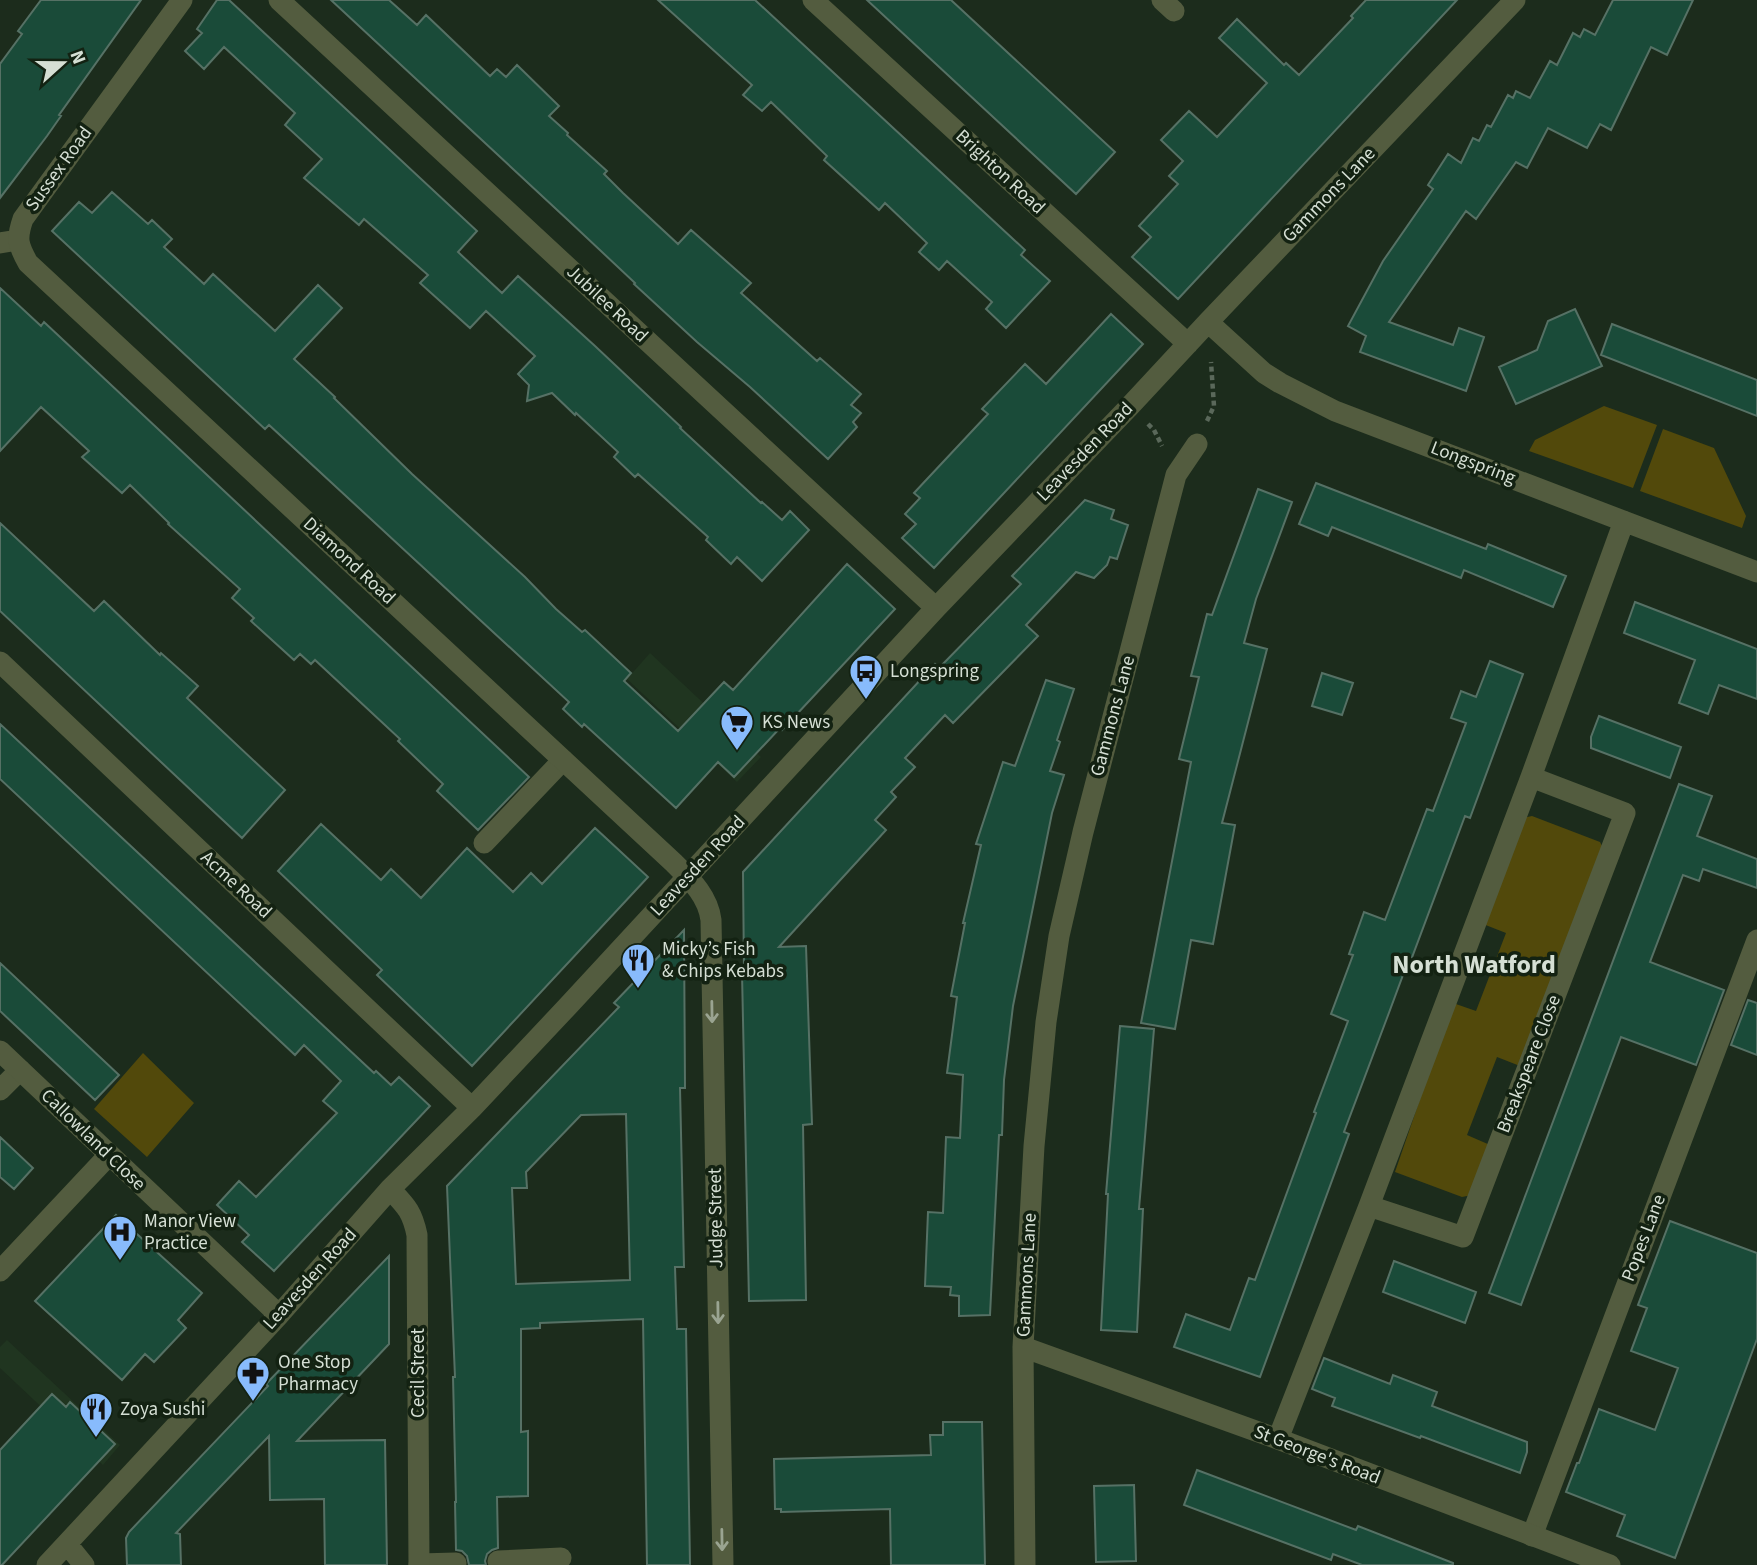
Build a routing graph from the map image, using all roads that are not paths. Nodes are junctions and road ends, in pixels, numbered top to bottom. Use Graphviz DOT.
graph roads {
  1 [pos="182,0"];
  2 [pos="279,0"];
  3 [pos="813,0"];
  4 [pos="1515,0"];
  5 [pos="9,241"];
  6 [pos="1208,322"];
  7 [pos="1188,344"];
  8 [pos="1197,444"];
  9 [pos="1624,521"];
  10 [pos="1757,572"];
  11 [pos="936,608"];
  12 [pos="0,662"];
  13 [pos="563,760"];
  14 [pos="1531,777"];
  15 [pos="484,843"];
  16 [pos="688,877"];
  17 [pos="1757,940"];
  18 [pos="0,1051"];
  19 [pos="20,1070"];
  20 [pos="0,1090"];
  21 [pos="472,1108"];
  22 [pos="109,1155"];
  23 [pos="390,1189"];
  24 [pos="1369,1206"];
  25 [pos="0,1271"];
  26 [pos="279,1315"];
  27 [pos="1023,1347"];
  28 [pos="1278,1439"];
  29 [pos="1532,1536"];
  30 [pos="67,1544"];
  31 [pos="561,1558"];
  32 [pos="498,1561"];
  33 [pos="456,1563"];
  34 [pos="47,1565"];
  35 [pos="84,1565"];
  36 [pos="419,1565"];
  37 [pos="723,1565"];
  38 [pos="1025,1565"];
  39 [pos="1610,1565"];
  1 -- 5 [label="street, Sussex Road"];
  2 -- 11 [label="street, Jubilee Road"];
  3 -- 7 [label="street, Brighton Road"];
  4 -- 6 [label="street, Gammons Lane"];
  5 -- 13 [label="street, Diamond Road"];
  6 -- 7 [label="street, Leavesden Road"];
  6 -- 9 [label="street, Longspring"];
  7 -- 11 [label="street, Leavesden Road"];
  8 -- 27 [label="street, Gammons Lane"];
  9 -- 10 [label="street, Longspring"];
  9 -- 14 [label="street"];
  11 -- 16 [label="street, Leavesden Road"];
  12 -- 21 [label="street, Acme Road"];
  13 -- 15 [label="street"];
  13 -- 16 [label="street, Diamond Road"];
  14 -- 24 [label="street"];
  14 -- 24 [label="street, Breakspeare Close"];
  16 -- 21 [label="street, Leavesden Road"];
  16 -- 37 [label="street, Judge Street, one-way"];
  17 -- 29 [label="street, Popes Lane"];
  18 -- 19 [label="street, Callowland Close"];
  19 -- 20 [label="street"];
  19 -- 22 [label="street, Callowland Close"];
  21 -- 23 [label="street, Leavesden Road"];
  22 -- 25 [label="street"];
  22 -- 26 [label="street, Callowland Close"];
  23 -- 26 [label="street, Leavesden Road"];
  23 -- 36 [label="street, Cecil Street"];
  24 -- 28 [label="street"];
  26 -- 30 [label="street, Leavesden Road"];
  27 -- 28 [label="street, St George's Road"];
  27 -- 38 [label="street, Gammons Lane"];
  28 -- 29 [label="street, St George's Road"];
  29 -- 39 [label="street, St George's Road"];
  30 -- 34 [label="street, Leavesden Road"];
  30 -- 35 [label="street"];
  31 -- 32 [label="street"];
  33 -- 36 [label="street"];
}
